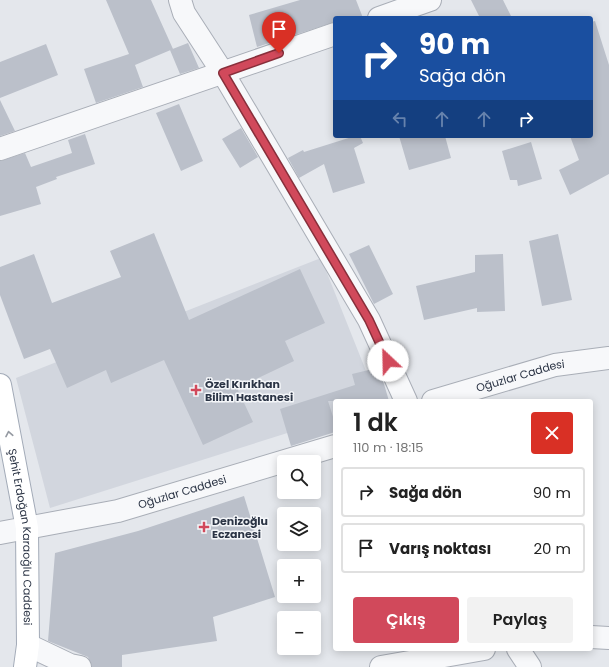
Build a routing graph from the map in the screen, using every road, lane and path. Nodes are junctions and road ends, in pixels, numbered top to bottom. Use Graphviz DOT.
graph roads {
  1 [pos="180,0"];
  2 [pos="430,0"];
  3 [pos="385,16"];
  4 [pos="333,35"];
  5 [pos="223,73"];
  6 [pos="0,149"];
  7 [pos="609,358"];
  8 [pos="0,385"];
  9 [pos="405,399"];
  10 [pos="440,399"];
  11 [pos="333,447"];
  12 [pos="27,528"];
  13 [pos="0,533"];
  14 [pos="593,637"];
  15 [pos="609,638"];
  16 [pos="28,646"];
  17 [pos="473,651"];
  18 [pos="519,651"];
  19 [pos="25,667"];
  20 [pos="80,667"];
  21 [pos="381,667"];
  22 [pos="530,667"];
  1 -- 5 [label="street"];
  2 -- 3 [label="street"];
  4 -- 5 [label="street"];
  5 -- 6 [label="street"];
  5 -- 9 [label="street"];
  7 -- 10 [label="street, Oğuzlar Caddesi"];
  12 -- 8 [label="main road, Şehit Erdoğan Karaoğlu Caddesi, one-way"];
  11 -- 12 [label="street, Oğuzlar Caddesi"];
  12 -- 13 [label="street, Oğuzlar Caddesi"];
  12 -- 16 [label="main road, Şehit Erdoğan Karaoğlu Caddesi"];
  14 -- 15 [label="street"];
  16 -- 19 [label="main road, Şehit Erdoğan Karaoğlu Caddesi"];
  16 -- 20 [label="street"];
  17 -- 21 [label="street"];
  18 -- 22 [label="street"];
}
